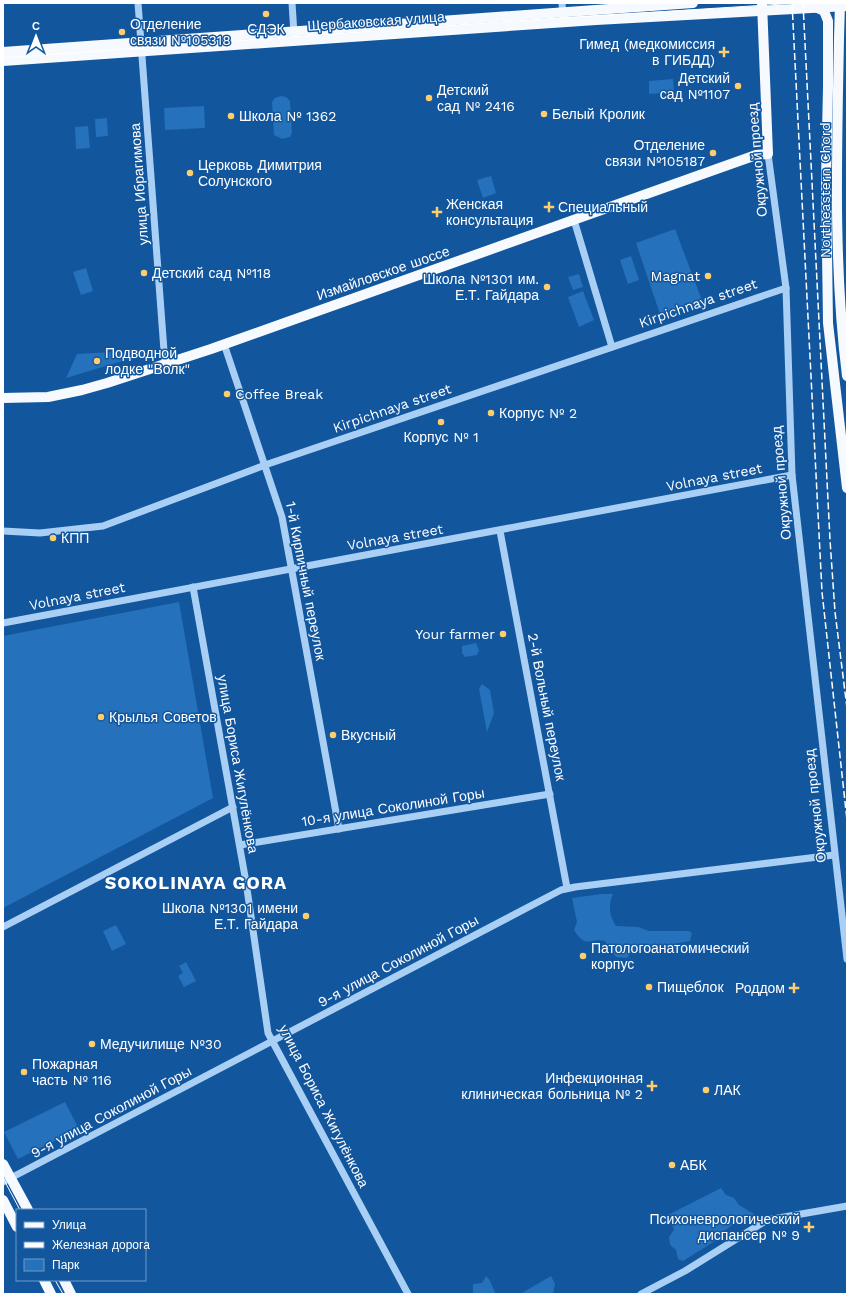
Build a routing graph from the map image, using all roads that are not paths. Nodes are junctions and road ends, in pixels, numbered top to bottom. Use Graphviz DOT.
graph roads {
  1 [pos="138,3"];
  2 [pos="292,3"];
  3 [pos="693,3"];
  4 [pos="840,3"];
  5 [pos="761,6"];
  6 [pos="847,6"];
  7 [pos="813,7"];
  8 [pos="562,12"];
  9 [pos="294,36"];
  10 [pos="142,46"];
  11 [pos="3,52"];
  12 [pos="3,61"];
  13 [pos="768,154"];
  14 [pos="574,220"];
  15 [pos="786,288"];
  16 [pos="224,344"];
  17 [pos="612,347"];
  18 [pos="165,364"];
  19 [pos="847,376"];
  20 [pos="3,398"];
  21 [pos="265,465"];
  22 [pos="792,475"];
  23 [pos="847,488"];
  24 [pos="3,531"];
  25 [pos="500,531"];
  26 [pos="292,569"];
  27 [pos="193,587"];
  28 [pos="3,623"];
  29 [pos="550,794"];
  30 [pos="233,807"];
  31 [pos="339,829"];
  32 [pos="240,845"];
  33 [pos="834,855"];
  34 [pos="567,888"];
  35 [pos="3,926"];
  36 [pos="847,960"];
  37 [pos="273,1042"];
  38 [pos="3,1164"];
  39 [pos="7,1180"];
  40 [pos="3,1200"];
  41 [pos="847,1206"];
  42 [pos="27,1209"];
  43 [pos="16,1225"];
  44 [pos="45,1281"];
  45 [pos="64,1281"];
  46 [pos="52,1294"];
  47 [pos="71,1294"];
  48 [pos="408,1294"];
  49 [pos="641,1294"];
  1 -- 10 [label="street, улица Ибрагимова"];
  2 -- 9 [label="street"];
  3 -- 8 [label="main road, Щербаковская улица"];
  4 -- 19 [label="main road, Northeastern Chord, bridge"];
  5 -- 7 [label="main road, Щербаковская улица"];
  5 -- 8 [label="main road, Щербаковская улица"];
  5 -- 13 [label="main road, Окружной проезд"];
  6 -- 7 [label="main road, Щербаковская улица"];
  7 -- 23 [label="main road"];
  8 -- 9 [label="main road, Щербаковская улица"];
  9 -- 10 [label="main road, Щербаковская улица"];
  10 -- 11 [label="main road, Щербаковская улица"];
  10 -- 12 [label="main road, Щербаковская улица"];
  10 -- 18 [label="street, улица Ибрагимова"];
  13 -- 14 [label="main road, Измайловское шоссе"];
  13 -- 15 [label="street, Окружной проезд"];
  14 -- 16 [label="main road, Измайловское шоссе"];
  14 -- 17 [label="street"];
  15 -- 17 [label="street, Kirpichnaya street"];
  15 -- 22 [label="street, Окружной проезд"];
  16 -- 18 [label="main road, Измайловское шоссе"];
  16 -- 21 [label="street, 1-й Кирпичный переулок"];
  17 -- 21 [label="street, Kirpichnaya street"];
  18 -- 20 [label="main road, Измайловское шоссе"];
  21 -- 24 [label="street, Kirpichnaya street"];
  21 -- 26 [label="street, 1-й Кирпичный переулок"];
  22 -- 25 [label="street, Volnaya street"];
  22 -- 33 [label="street, Окружной проезд"];
  25 -- 26 [label="street, Volnaya street"];
  25 -- 29 [label="street, 2-й Вольный переулок"];
  26 -- 27 [label="street, Volnaya street"];
  26 -- 31 [label="street, 1-й Кирпичный переулок"];
  27 -- 28 [label="street, Volnaya street"];
  27 -- 30 [label="street, улица Бориса Жигулёнкова"];
  29 -- 31 [label="street, 10-я улица Соколиной Горы"];
  29 -- 34 [label="street, 2-й Вольный переулок"];
  30 -- 32 [label="street, улица Бориса Жигулёнкова"];
  30 -- 35 [label="street"];
  31 -- 32 [label="street, 10-я улица Соколиной Горы"];
  32 -- 37 [label="street, улица Бориса Жигулёнкова"];
  33 -- 34 [label="street, 9-я улица Соколиной Горы"];
  33 -- 36 [label="street, Окружной проезд"];
  34 -- 37 [label="street, 9-я улица Соколиной Горы"];
  37 -- 39 [label="street, 9-я улица Соколиной Горы"];
  37 -- 48 [label="street, улица Бориса Жигулёнкова"];
  38 -- 39 [label="main road"];
  39 -- 42 [label="main road"];
  40 -- 43 [label="main road"];
  41 -- 49 [label="street"];
  44 -- 46 [label="main road"];
  45 -- 47 [label="main road"];
}
